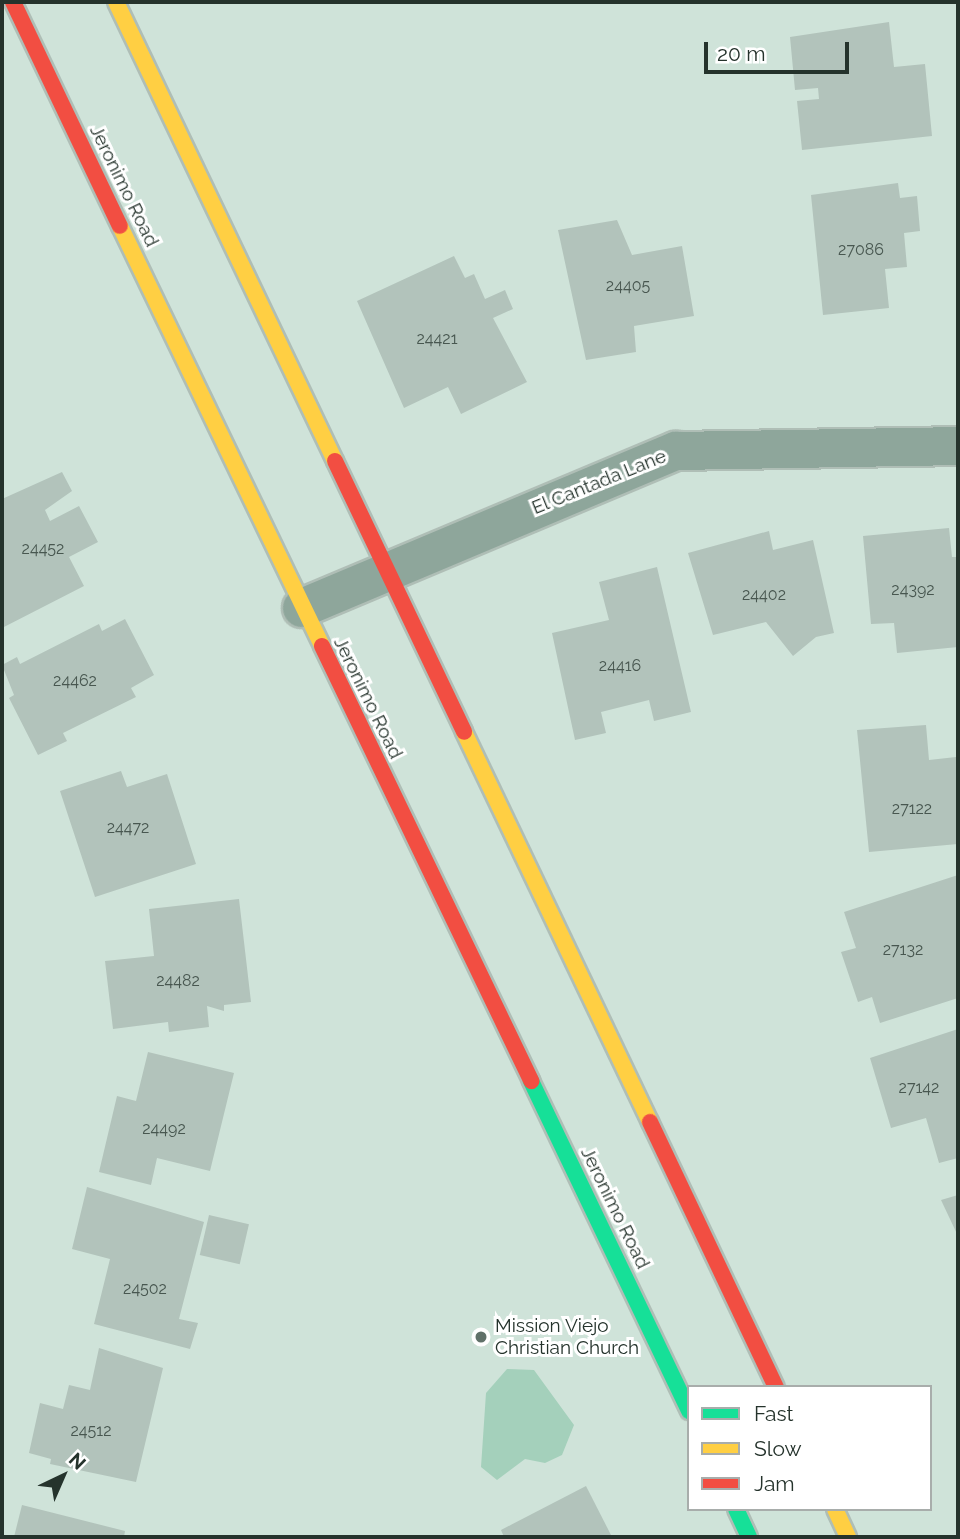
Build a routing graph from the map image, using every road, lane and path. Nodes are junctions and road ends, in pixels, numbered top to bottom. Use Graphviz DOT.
graph roads {
  1 [pos="13,2"];
  2 [pos="116,2"];
  3 [pos="958,446"];
  4 [pos="384,570"];
  5 [pos="302,608"];
  6 [pos="775,1385"];
  7 [pos="687,1407"];
  8 [pos="737,1511"];
  9 [pos="836,1511"];
  10 [pos="749,1537"];
  11 [pos="848,1537"];
  1 -- 5 [label="main road, Jeronimo Road"];
  2 -- 4 [label="main road"];
  3 -- 4 [label="street, El Cantada Lane"];
  4 -- 5 [label="street, El Cantada Lane"];
  4 -- 6 [label="main road"];
  5 -- 7 [label="main road, Jeronimo Road"];
  8 -- 10 [label="main road"];
  9 -- 11 [label="main road"];
}
